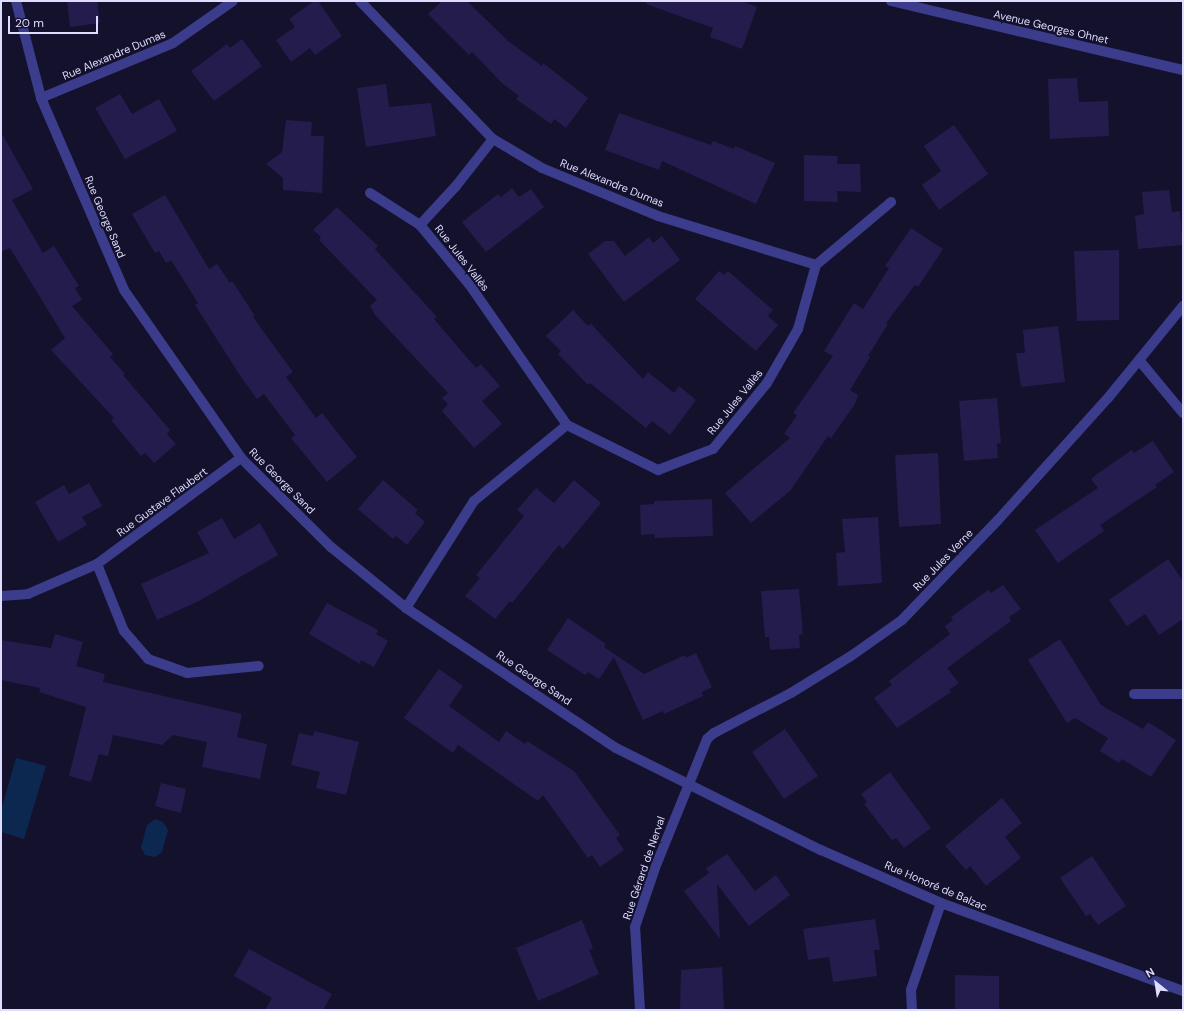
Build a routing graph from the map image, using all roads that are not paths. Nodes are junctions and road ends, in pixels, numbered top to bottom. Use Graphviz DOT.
graph roads {
  1 [pos="16,1"];
  2 [pos="233,1"];
  3 [pos="360,1"];
  4 [pos="891,1"];
  5 [pos="1183,70"];
  6 [pos="41,98"];
  7 [pos="493,139"];
  8 [pos="370,193"];
  9 [pos="891,202"];
  10 [pos="420,224"];
  11 [pos="816,265"];
  12 [pos="1183,306"];
  13 [pos="1139,360"];
  14 [pos="1183,413"];
  15 [pos="567,425"];
  16 [pos="241,458"];
  17 [pos="97,564"];
  18 [pos="1,596"];
  19 [pos="406,608"];
  20 [pos="259,666"];
  21 [pos="1134,694"];
  22 [pos="1183,694"];
  23 [pos="688,785"];
  24 [pos="941,903"];
  25 [pos="1183,991"];
  26 [pos="640,1010"];
  27 [pos="912,1010"];
  1 -- 6 [label="street, Rue George Sand"];
  2 -- 6 [label="street, Rue Alexandre Dumas"];
  3 -- 7 [label="street, Rue Alexandre Dumas"];
  4 -- 5 [label="street, Avenue Georges Ohnet"];
  6 -- 16 [label="street, Rue George Sand"];
  7 -- 10 [label="street, Rue Jules Vallès"];
  7 -- 11 [label="street, Rue Alexandre Dumas"];
  8 -- 10 [label="street, Rue Jules Vallès"];
  9 -- 11 [label="street"];
  10 -- 15 [label="street, Rue Jules Vallès"];
  11 -- 15 [label="street, Rue Jules Vallès"];
  12 -- 13 [label="street, Rue Jules Verne"];
  13 -- 14 [label="street"];
  13 -- 23 [label="street, Rue Jules Verne"];
  15 -- 19 [label="street"];
  16 -- 17 [label="street, Rue Gustave Flaubert"];
  16 -- 19 [label="street, Rue George Sand"];
  17 -- 18 [label="street, Rue Gustave Flaubert"];
  17 -- 20 [label="street"];
  19 -- 23 [label="street, Rue George Sand"];
  21 -- 22 [label="street"];
  23 -- 24 [label="street, Rue Honoré de Balzac"];
  23 -- 26 [label="street, Rue Gérard de Nerval"];
  24 -- 25 [label="street, Rue Honoré de Balzac"];
  24 -- 27 [label="street"];
}
